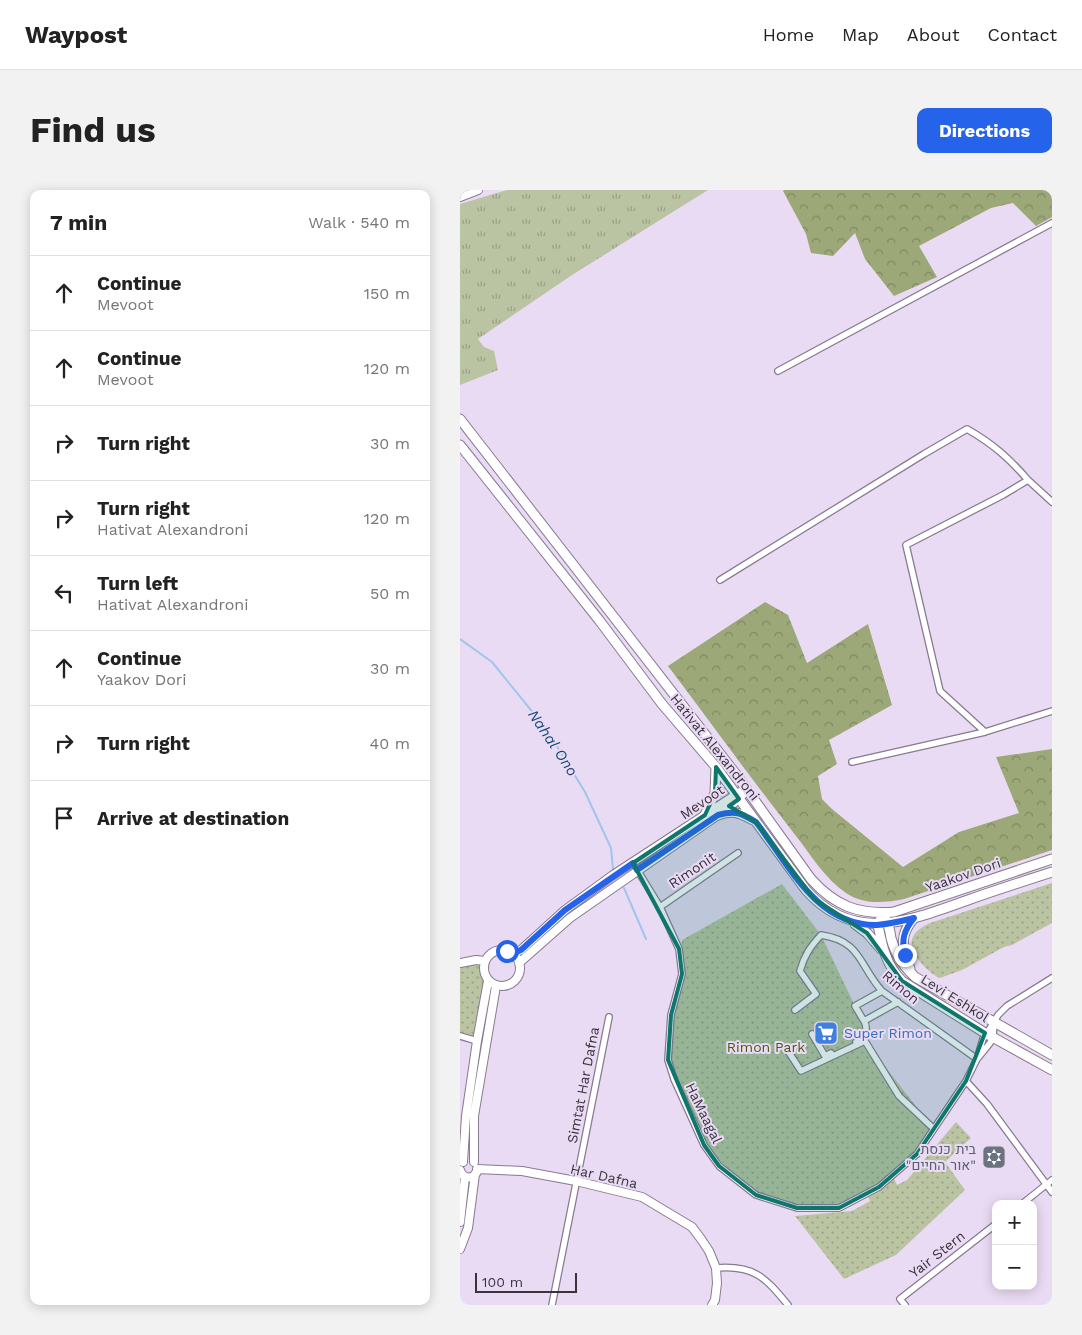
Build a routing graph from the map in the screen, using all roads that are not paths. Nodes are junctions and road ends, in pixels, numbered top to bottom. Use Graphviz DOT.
graph roads {
  1 [pos="478,190"];
  2 [pos="460,197"];
  3 [pos="1052,223"];
  4 [pos="778,371"];
  5 [pos="460,418"];
  6 [pos="460,445"];
  7 [pos="1028,480"];
  8 [pos="1052,502"];
  9 [pos="720,580"];
  10 [pos="1052,712"];
  11 [pos="985,732"];
  12 [pos="852,762"];
  13 [pos="716,767"];
  14 [pos="747,789"];
  15 [pos="738,797"];
  16 [pos="705,815"];
  17 [pos="718,815"];
  18 [pos="756,822"];
  19 [pos="738,853"];
  20 [pos="1052,859"];
  21 [pos="633,863"];
  22 [pos="637,870"];
  23 [pos="1052,872"];
  24 [pos="660,907"];
  25 [pos="882,913"];
  26 [pos="914,918"];
  27 [pos="847,919"];
  28 [pos="888,924"];
  29 [pos="878,925"];
  30 [pos="884,953"];
  31 [pos="512,954"];
  32 [pos="485,961"];
  33 [pos="519,963"];
  34 [pos="460,964"];
  35 [pos="912,974"];
  36 [pos="1052,978"];
  37 [pos="488,981"];
  38 [pos="496,986"];
  39 [pos="882,991"];
  40 [pos="898,1002"];
  41 [pos="795,1010"];
  42 [pos="609,1016"];
  43 [pos="864,1021"];
  44 [pos="994,1022"];
  45 [pos="812,1034"];
  46 [pos="989,1035"];
  47 [pos="460,1036"];
  48 [pos="476,1041"];
  49 [pos="788,1051"];
  50 [pos="1052,1055"];
  51 [pos="978,1059"];
  52 [pos="1052,1070"];
  53 [pos="966,1080"];
  54 [pos="933,1128"];
  55 [pos="476,1168"];
  56 [pos="462,1169"];
  57 [pos="576,1181"];
  58 [pos="1049,1182"];
  59 [pos="1052,1192"];
  60 [pos="1027,1200"];
  61 [pos="460,1222"];
  62 [pos="992,1227"];
  63 [pos="460,1249"];
  64 [pos="716,1268"];
  65 [pos="552,1305"];
  66 [pos="712,1305"];
  67 [pos="788,1305"];
  68 [pos="905,1305"];
  1 -- 2 [label="street"];
  3 -- 4 [label="street"];
  5 -- 14 [label="main road, Hativat Alexandroni"];
  6 -- 13 [label="main road, Hativat Alexandroni"];
  7 -- 8 [label="street"];
  7 -- 9 [label="street"];
  7 -- 11 [label="street"];
  10 -- 11 [label="street"];
  11 -- 12 [label="street"];
  13 -- 15 [label="main road, Hativat Alexandroni"];
  13 -- 16 [label="main road"];
  14 -- 15 [label="street, Mevoot"];
  14 -- 25 [label="main road, Hativat Alexandroni"];
  15 -- 16 [label="street, Mevoot"];
  15 -- 17 [label="street, Mevoot"];
  15 -- 18 [label="main road, Hativat Alexandroni"];
  16 -- 21 [label="street, Mevoot"];
  17 -- 18 [label="main road"];
  17 -- 22 [label="street, Mevoot"];
  18 -- 27 [label="main road, Hativat Alexandroni"];
  19 -- 24 [label="street, Rimonit"];
  20 -- 25 [label="main road, Yaakov Dori"];
  21 -- 22 [label="street, HaMaagal"];
  21 -- 31 [label="street, Mevoot"];
  22 -- 24 [label="street, HaMaagal"];
  22 -- 33 [label="street, Mevoot"];
  23 -- 26 [label="main road, Yaakov Dori"];
  24 -- 54 [label="street, HaMaagal"];
  25 -- 28 [label="main road, Levi Eshkol"];
  25 -- 29 [label="main road"];
  26 -- 28 [label="main road, Yaakov Dori"];
  26 -- 35 [label="main road"];
  27 -- 29 [label="main road, Hativat Alexandroni"];
  27 -- 30 [label="main road"];
  28 -- 29 [label="main road, Hativat Alexandroni"];
  28 -- 35 [label="main road, Levi Eshkol"];
  29 -- 30 [label="main road, Levi Eshkol"];
  30 -- 46 [label="main road, Levi Eshkol"];
  31 -- 32 [label="street"];
  31 -- 33 [label="street"];
  32 -- 34 [label="street"];
  32 -- 37 [label="street"];
  33 -- 38 [label="street"];
  35 -- 44 [label="main road, Levi Eshkol"];
  36 -- 44 [label="street, HaMaagal"];
  37 -- 38 [label="street"];
  37 -- 48 [label="street"];
  38 -- 55 [label="street"];
  39 -- 40 [label="street, Rimon"];
  39 -- 41 [label="street, Rimon"];
  39 -- 43 [label="street"];
  40 -- 43 [label="street"];
  40 -- 51 [label="street, Rimon"];
  42 -- 57 [label="street, Simtat Har Dafna"];
  43 -- 45 [label="street"];
  44 -- 46 [label="street, HaMaagal"];
  44 -- 50 [label="main road, Levi Eshkol"];
  46 -- 51 [label="street, HaMaagal"];
  46 -- 52 [label="main road, Levi Eshkol"];
  47 -- 48 [label="street"];
  48 -- 56 [label="street"];
  49 -- 54 [label="street"];
  51 -- 53 [label="street, HaMaagal"];
  53 -- 54 [label="street, HaMaagal"];
  53 -- 58 [label="street"];
  55 -- 56 [label="street, Har Dafna"];
  55 -- 56 [label="street"];
  55 -- 57 [label="street, Har Dafna"];
  55 -- 63 [label="street"];
  56 -- 61 [label="street"];
  57 -- 64 [label="street, Har Dafna"];
  57 -- 65 [label="street, Simtat Har Dafna"];
  58 -- 59 [label="street"];
  58 -- 60 [label="street"];
  62 -- 68 [label="street, Yair Stern"];
  64 -- 66 [label="street, Har Dafna"];
  64 -- 67 [label="street"];
}
